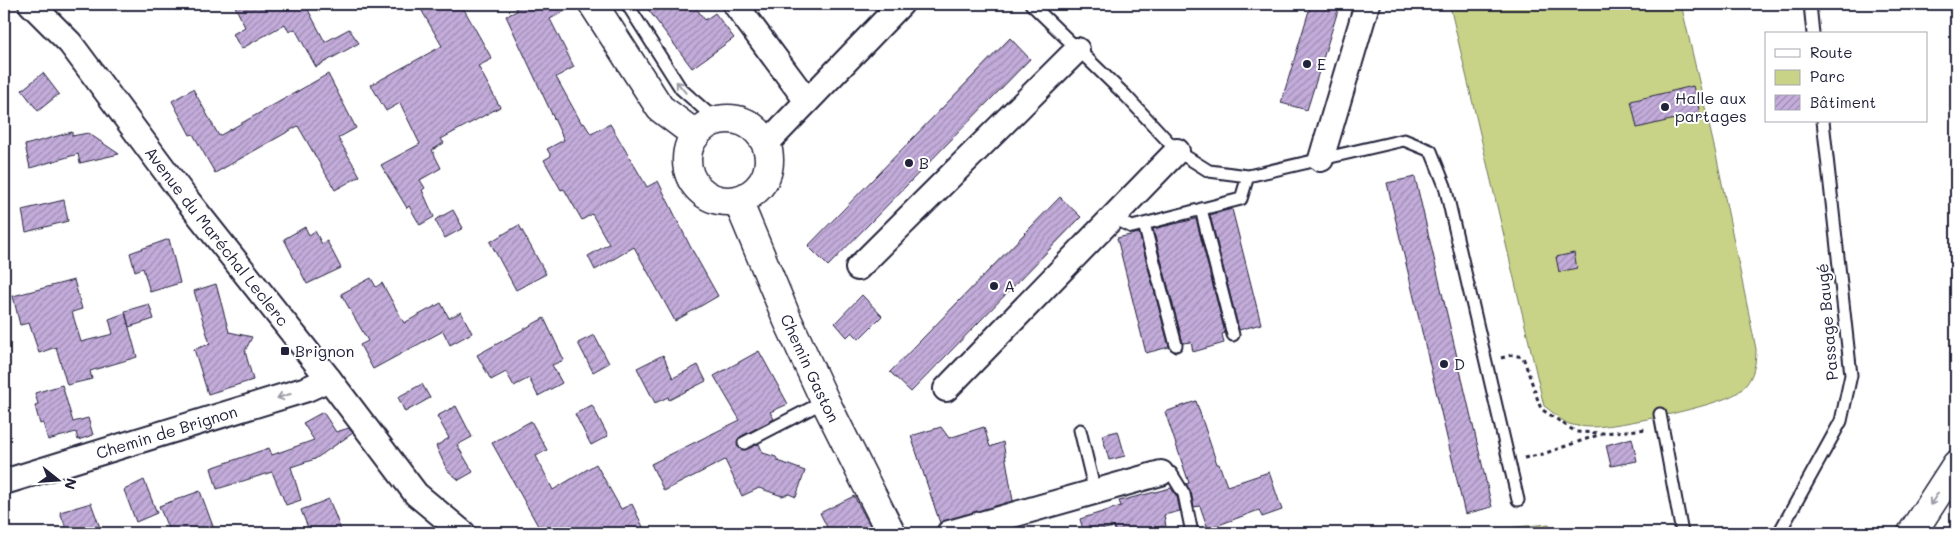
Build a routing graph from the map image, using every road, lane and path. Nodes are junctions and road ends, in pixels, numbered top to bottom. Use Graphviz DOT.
graph roads {
  1 [pos="31,4"];
  2 [pos="593,4"];
  3 [pos="627,4"];
  4 [pos="735,4"];
  5 [pos="901,4"];
  6 [pos="1031,4"];
  7 [pos="1367,4"];
  8 [pos="1810,4"];
  9 [pos="1813,32"];
  10 [pos="1077,50"];
  11 [pos="807,101"];
  12 [pos="1823,122"];
  13 [pos="706,128"];
  14 [pos="766,143"];
  15 [pos="1176,151"];
  16 [pos="1321,159"];
  17 [pos="1248,176"];
  18 [pos="738,201"];
  19 [pos="1201,209"];
  20 [pos="1112,217"];
  21 [pos="1144,224"];
  22 [pos="858,268"];
  23 [pos="1233,335"];
  24 [pos="1176,345"];
  25 [pos="1486,362"];
  26 [pos="329,378"];
  27 [pos="946,389"];
  28 [pos="825,401"];
  29 [pos="1660,414"];
  30 [pos="1662,427"];
  31 [pos="1080,430"];
  32 [pos="1604,433"];
  33 [pos="744,442"];
  34 [pos="1509,460"];
  35 [pos="1956,465"];
  36 [pos="1161,473"];
  37 [pos="4,482"];
  38 [pos="1095,492"];
  39 [pos="1518,500"];
  40 [pos="463,533"];
  41 [pos="891,533"];
  42 [pos="949,533"];
  43 [pos="1192,533"];
  44 [pos="1682,533"];
  45 [pos="1779,533"];
  46 [pos="1912,533"];
  1 -- 26 [label="street, Avenue du Maréchal Leclerc"];
  2 -- 13 [label="main road"];
  13 -- 3 [label="lane, one-way"];
  4 -- 11 [label="street"];
  5 -- 11 [label="street"];
  6 -- 10 [label="lane"];
  7 -- 16 [label="street"];
  8 -- 9 [label="lane"];
  10 -- 15 [label="lane"];
  10 -- 22 [label="street"];
  11 -- 14 [label="street"];
  12 -- 45 [label="lane, Passage Baugé"];
  13 -- 14 [label="main road"];
  13 -- 18 [label="main road"];
  14 -- 18 [label="main road"];
  15 -- 17 [label="lane"];
  15 -- 20 [label="street"];
  16 -- 17 [label="lane"];
  16 -- 25 [label="lane"];
  17 -- 19 [label="lane"];
  18 -- 28 [label="main road, Chemin Gaston"];
  19 -- 21 [label="lane"];
  19 -- 23 [label="lane"];
  20 -- 21 [label="lane"];
  20 -- 27 [label="street"];
  21 -- 24 [label="lane"];
  25 -- 32 [label="path"];
  25 -- 34 [label="lane"];
  26 -- 37 [label="street, Chemin de Brignon, one-way"];
  26 -- 40 [label="street, Avenue du Maréchal Leclerc"];
  28 -- 33 [label="lane"];
  28 -- 41 [label="main road, Chemin Gaston"];
  29 -- 30 [label="lane"];
  30 -- 32 [label="path"];
  30 -- 44 [label="lane"];
  31 -- 38 [label="lane"];
  32 -- 34 [label="path"];
  34 -- 39 [label="lane"];
  35 -- 46 [label="main road, one-way"];
  36 -- 38 [label="street"];
  36 -- 43 [label="lane"];
  38 -- 42 [label="street"];
}
